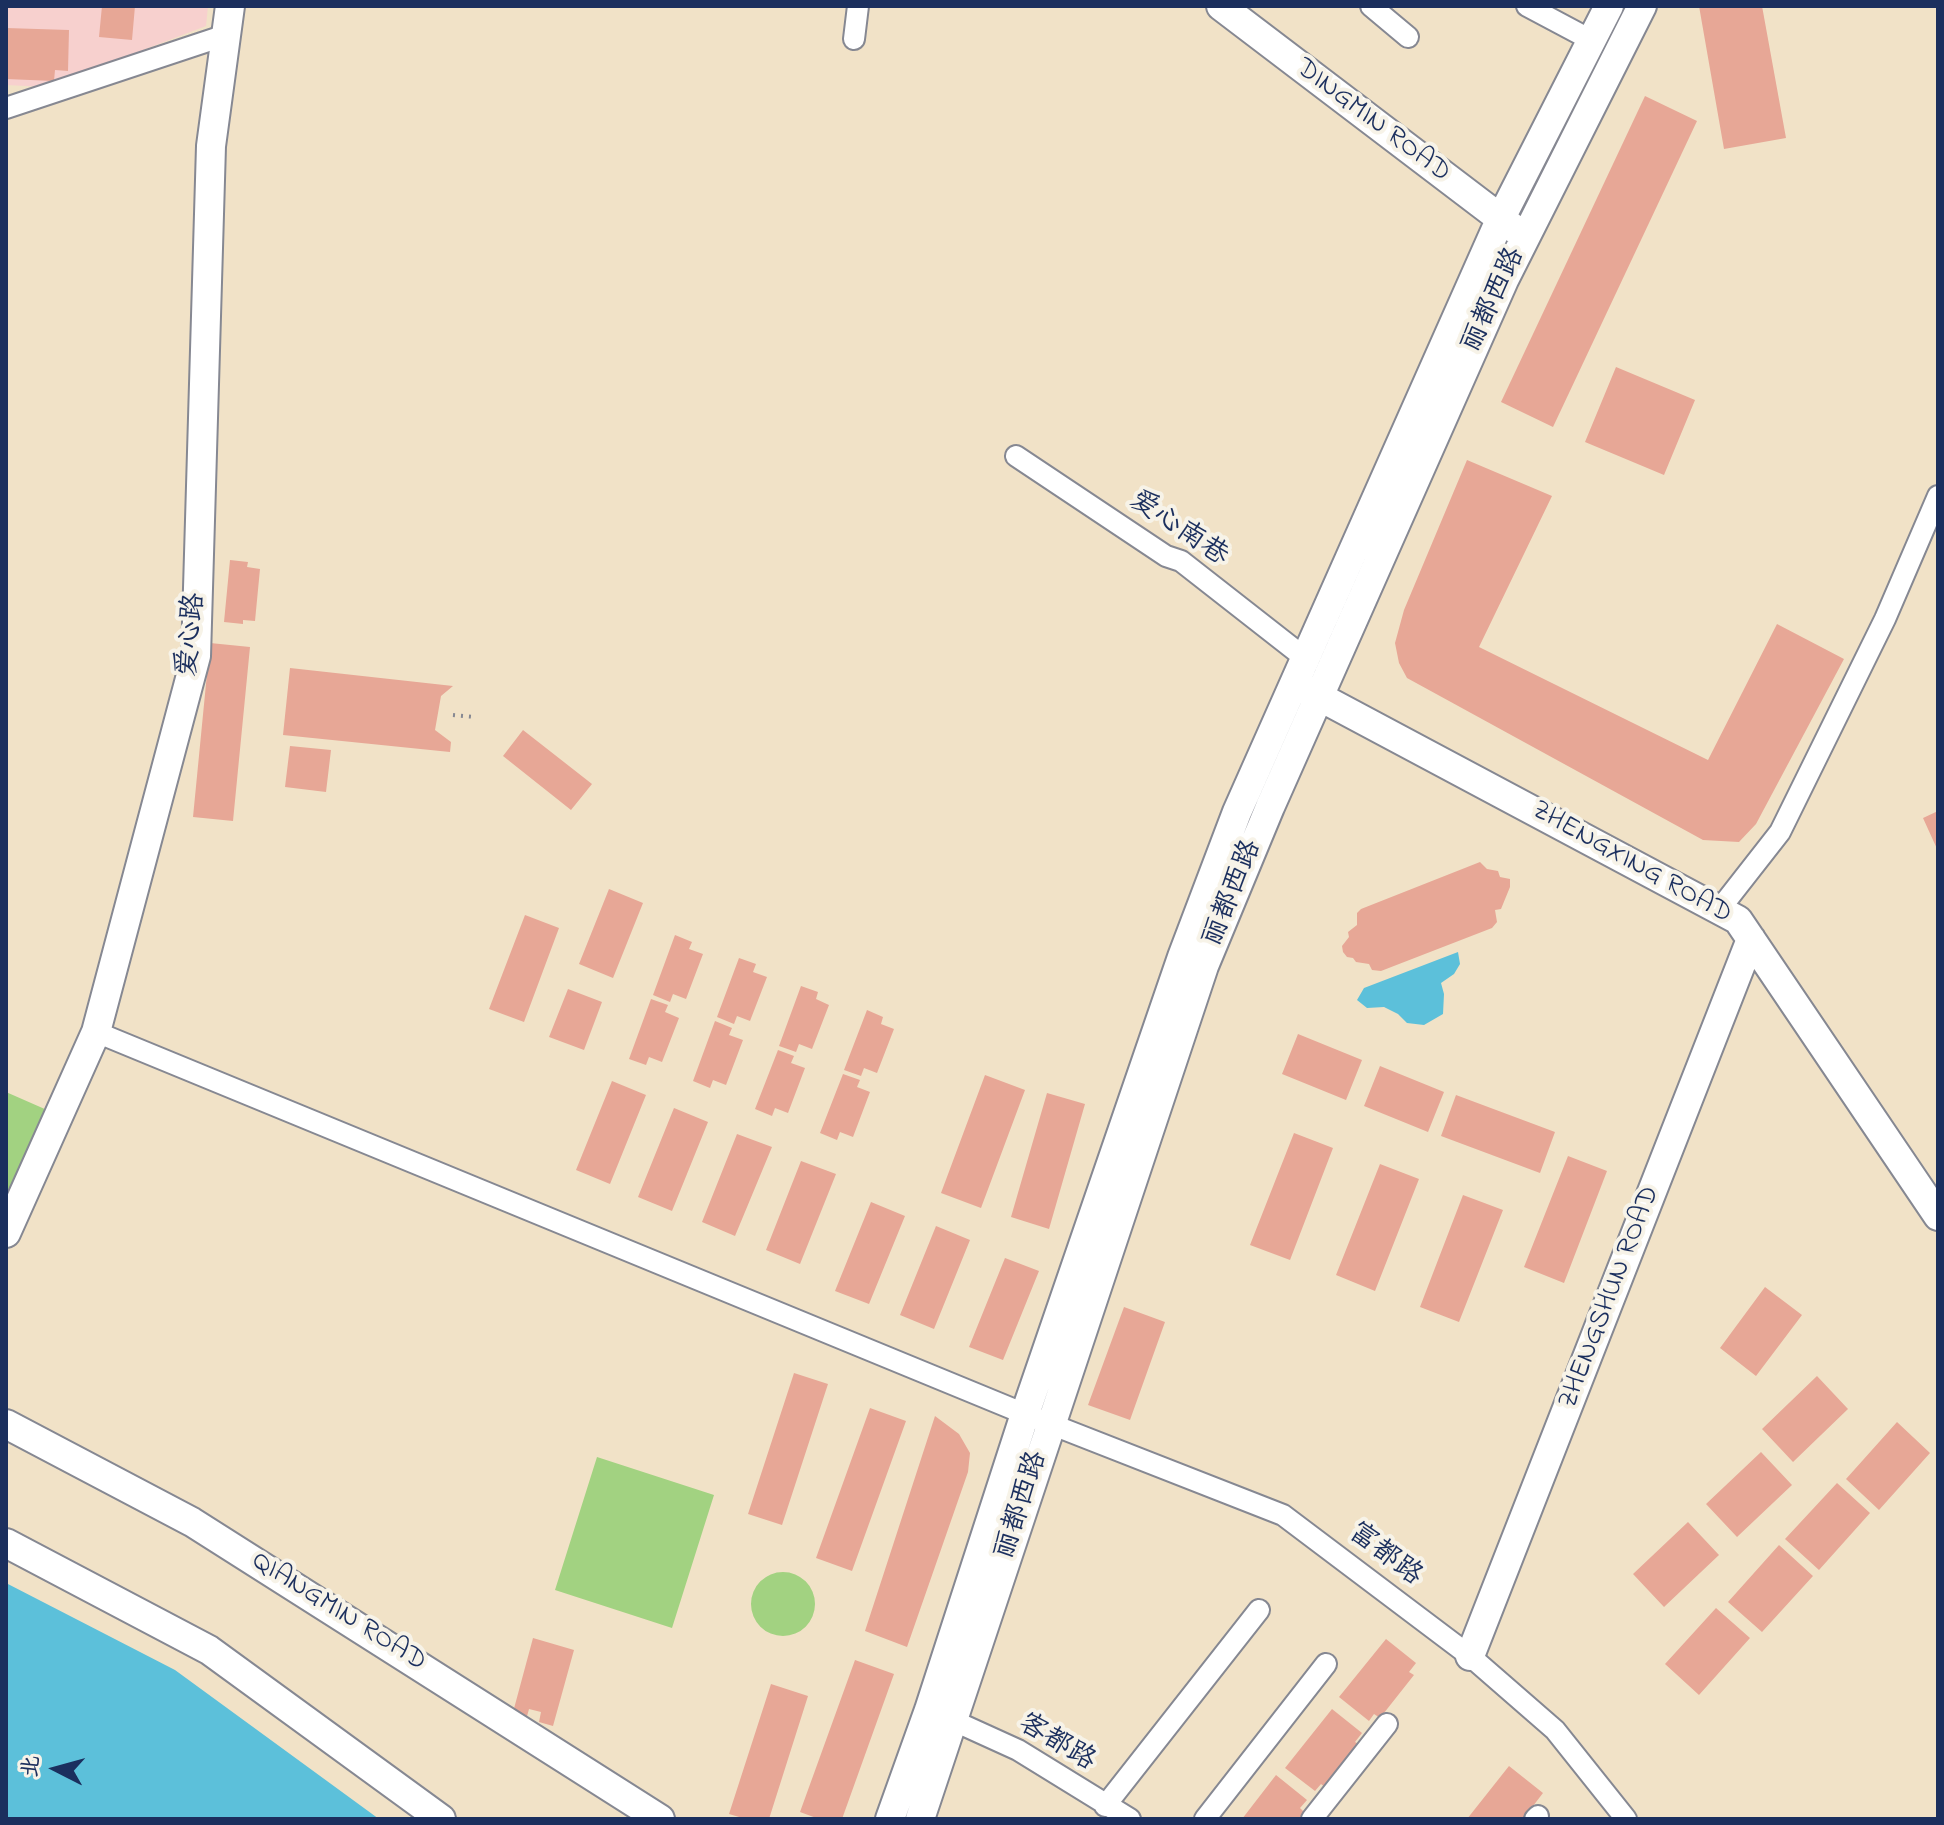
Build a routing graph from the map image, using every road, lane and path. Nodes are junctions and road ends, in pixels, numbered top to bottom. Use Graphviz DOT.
graph roads {
  1 [pos="230,6"];
  2 [pos="858,6"];
  3 [pos="1221,6"];
  4 [pos="1371,6"];
  5 [pos="1527,6"];
  6 [pos="1609,6"];
  7 [pos="1642,6"];
  8 [pos="226,35"];
  9 [pos="1408,37"];
  10 [pos="854,39"];
  11 [pos="1591,40"];
  12 [pos="6,108"];
  13 [pos="1500,220"];
  14 [pos="1525,235"];
  15 [pos="1016,456"];
  16 [pos="1938,496"];
  17 [pos="1306,679"];
  18 [pos="453,715"];
  19 [pos="475,717"];
  20 [pos="1719,910"];
  21 [pos="1751,939"];
  22 [pos="96,1032"];
  23 [pos="1938,1216"];
  24 [pos="6,1233"];
  25 [pos="1037,1419"];
  26 [pos="6,1424"];
  27 [pos="6,1543"];
  28 [pos="1259,1610"];
  29 [pos="1470,1656"];
  30 [pos="1326,1664"];
  31 [pos="952,1720"];
  32 [pos="1387,1724"];
  33 [pos="1105,1806"];
  34 [pos="441,1819"];
  35 [pos="660,1819"];
  36 [pos="890,1819"];
  37 [pos="920,1819"];
  38 [pos="1130,1819"];
  39 [pos="1205,1819"];
  40 [pos="1312,1819"];
  41 [pos="1626,1819"];
  1 -- 8 [label="street, 爱心路"];
  2 -- 10 [label="street"];
  3 -- 13 [label="street, DINGMIN ROAD"];
  4 -- 9 [label="street"];
  5 -- 11 [label="street"];
  6 -- 11 [label="street, 丽都西路"];
  7 -- 14 [label="street, 丽都西路"];
  8 -- 12 [label="street"];
  8 -- 22 [label="street, 爱心路"];
  11 -- 13 [label="street, 丽都西路"];
  13 -- 14 [label="street, DINGMIN ROAD"];
  13 -- 17 [label="street, 丽都西路"];
  14 -- 17 [label="street, 丽都西路"];
  15 -- 17 [label="street, 爱心南巷"];
  16 -- 20 [label="street"];
  17 -- 20 [label="street, ZHENGXING ROAD"];
  17 -- 25 [label="street, 丽都西路"];
  18 -- 19 [label="path"];
  20 -- 21 [label="street, ZHENGXING ROAD"];
  21 -- 23 [label="street, ZHENGXING ROAD"];
  21 -- 29 [label="street, ZHENGSHUN ROAD"];
  22 -- 24 [label="street, 爱心路"];
  22 -- 25 [label="street, 富都路"];
  25 -- 29 [label="street, 富都路"];
  25 -- 31 [label="street, 丽都西路"];
  25 -- 36 [label="street, 丽都西路"];
  26 -- 35 [label="street, QIANGMIN ROAD"];
  27 -- 34 [label="street"];
  28 -- 33 [label="street"];
  29 -- 41 [label="street, 富都路"];
  30 -- 39 [label="street"];
  31 -- 33 [label="street, 客都路"];
  31 -- 37 [label="street, 丽都西路"];
  32 -- 40 [label="street"];
  33 -- 38 [label="street, 客都路"];
}
